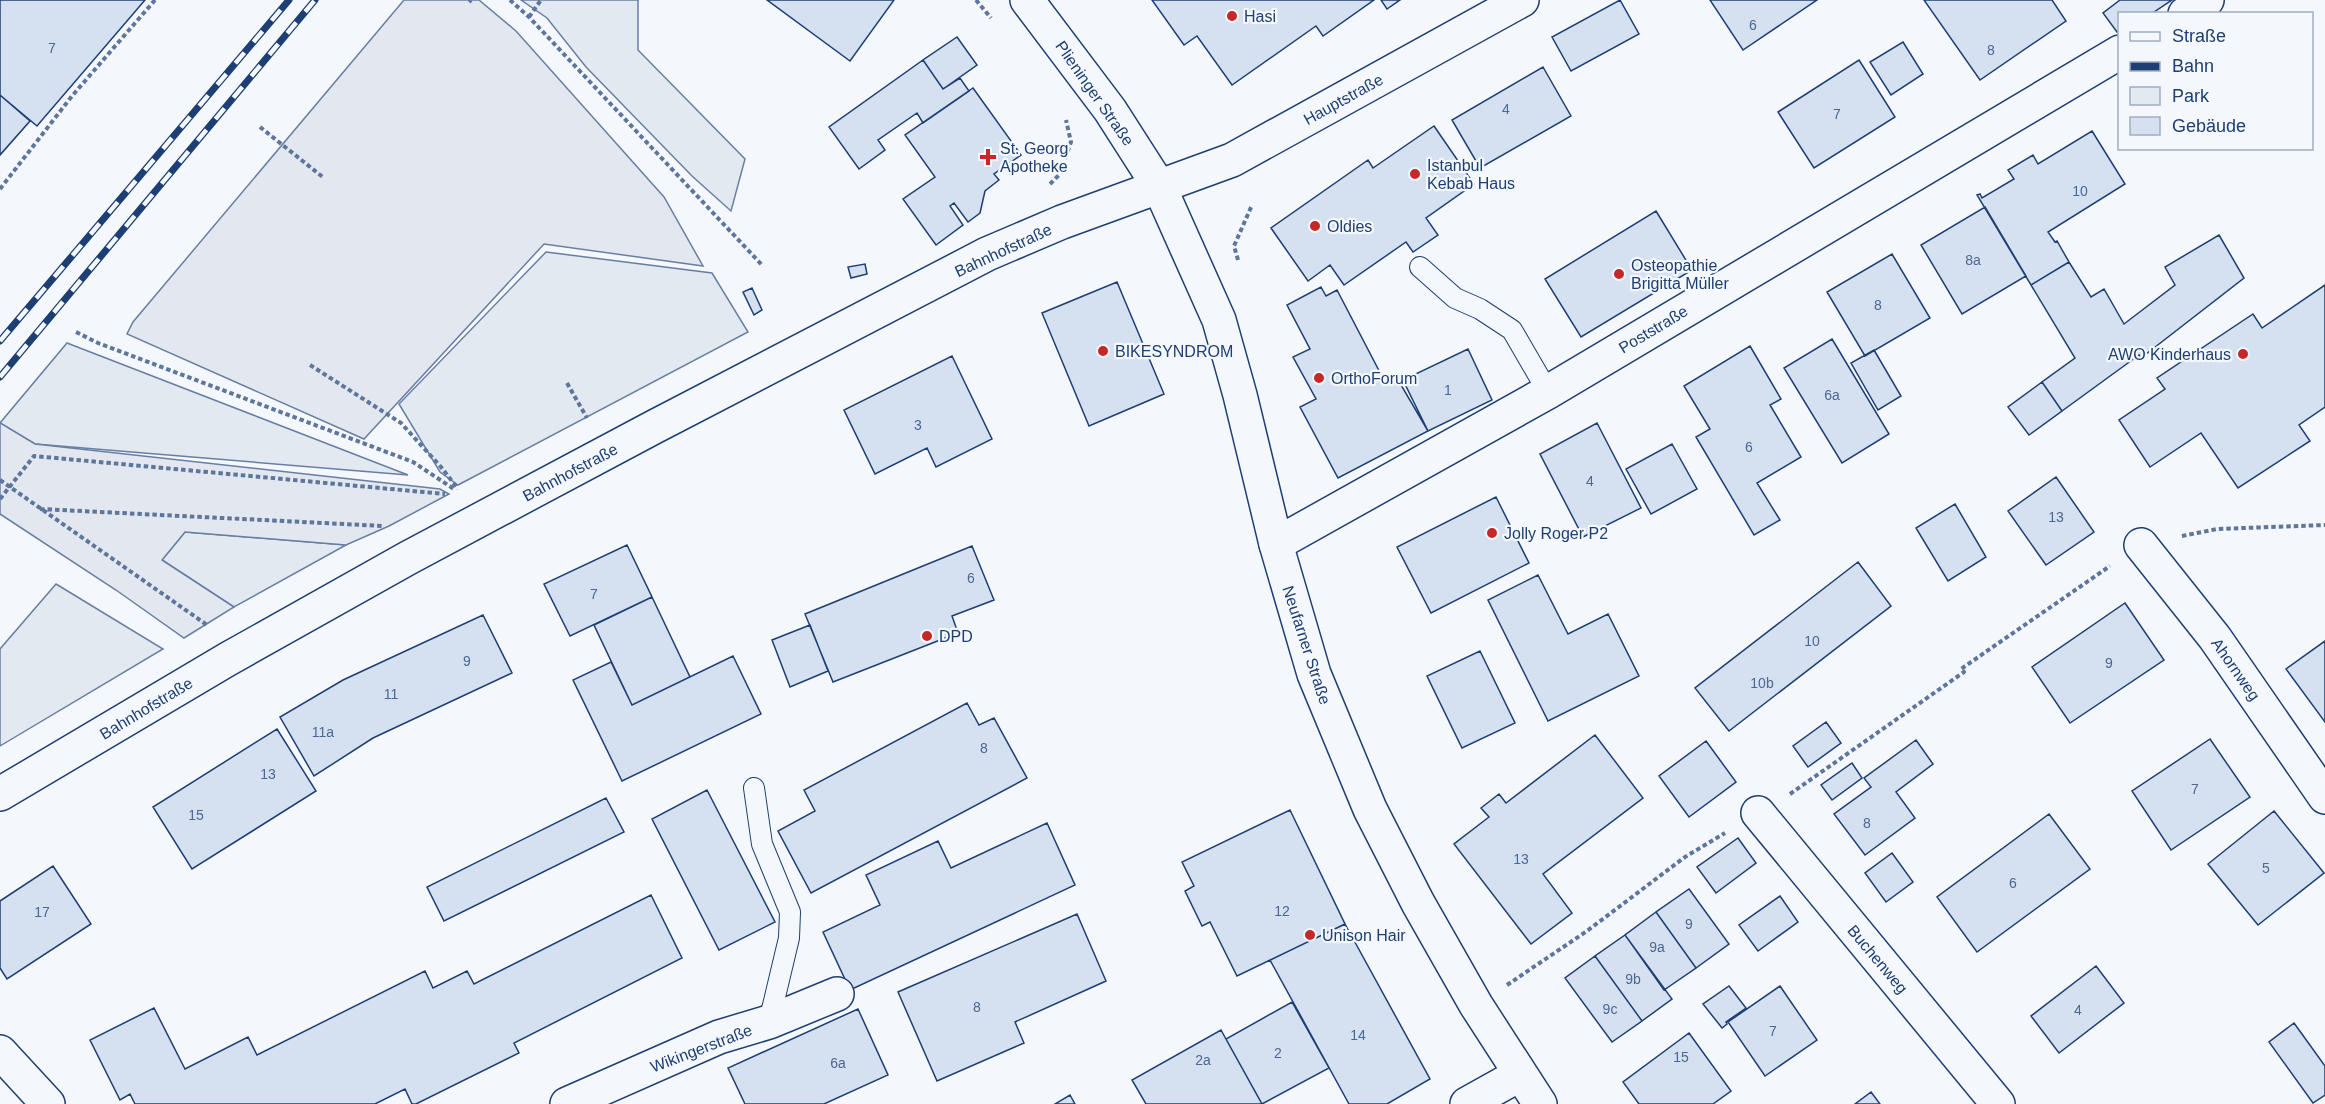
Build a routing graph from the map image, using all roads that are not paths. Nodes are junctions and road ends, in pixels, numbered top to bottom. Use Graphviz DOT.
graph roads {
  1 [pos="1027,0"];
  2 [pos="1522,0"];
  3 [pos="2207,0"];
  4 [pos="2188,12"];
  5 [pos="2118,53"];
  6 [pos="1160,188"];
  7 [pos="1420,267"];
  8 [pos="1548,392"];
  9 [pos="1276,544"];
  10 [pos="2141,545"];
  11 [pos="754,788"];
  12 [pos="0,794"];
  13 [pos="2325,797"];
  14 [pos="1758,813"];
  15 [pos="837,994"];
  16 [pos="769,1023"];
  17 [pos="0,1052"];
  18 [pos="1519,1075"];
  19 [pos="48,1104"];
  20 [pos="567,1104"];
  21 [pos="1467,1104"];
  22 [pos="1539,1104"];
  23 [pos="1998,1104"];
  1 -- 6 [label="street, Plieninger Straße"];
  2 -- 6 [label="street, Hauptstraße"];
  3 -- 4 [label="street"];
  5 -- 8 [label="street, Poststraße"];
  6 -- 9 [label="street, Neufarner Straße"];
  6 -- 12 [label="street, Bahnhofstraße"];
  7 -- 8 [label="lane"];
  8 -- 9 [label="street, Poststraße"];
  9 -- 18 [label="street, Neufarner Straße"];
  10 -- 13 [label="street, Ahornweg"];
  11 -- 16 [label="lane"];
  14 -- 23 [label="street, Buchenweg"];
  15 -- 16 [label="street, Wikingerstraße"];
  16 -- 20 [label="street, Wikingerstraße"];
  17 -- 19 [label="street"];
  18 -- 21 [label="street"];
  18 -- 22 [label="street, Neufarner Straße"];
}
